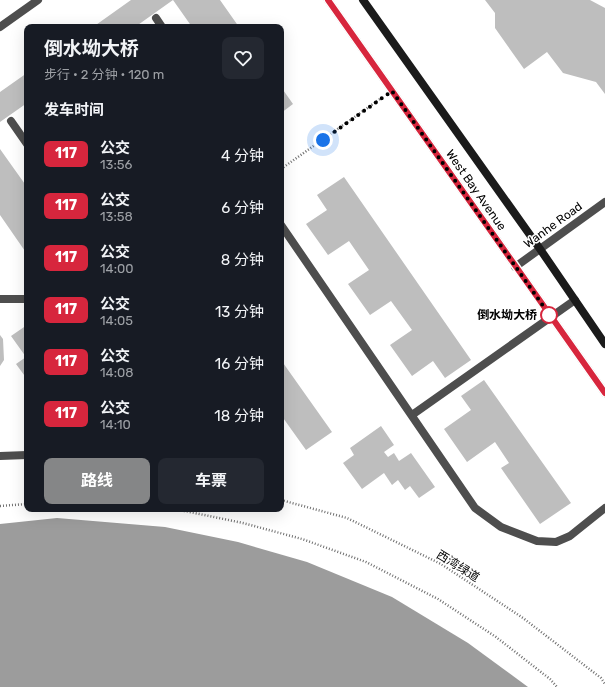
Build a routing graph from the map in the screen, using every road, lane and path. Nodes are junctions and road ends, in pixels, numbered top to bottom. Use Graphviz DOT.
graph roads {
  1 [pos="38,0"];
  2 [pos="328,0"];
  3 [pos="363,0"];
  4 [pos="156,18"];
  5 [pos="160,24"];
  6 [pos="0,27"];
  7 [pos="392,91"];
  8 [pos="11,121"];
  9 [pos="24,140"];
  10 [pos="284,167"];
  11 [pos="605,202"];
  12 [pos="284,229"];
  13 [pos="540,249"];
  14 [pos="515,267"];
  15 [pos="0,299"];
  16 [pos="24,299"];
  17 [pos="575,300"];
  18 [pos="551,317"];
  19 [pos="605,344"];
  20 [pos="605,393"];
  21 [pos="412,415"];
  22 [pos="24,455"];
  23 [pos="0,456"];
  24 [pos="284,501"];
  25 [pos="24,504"];
  26 [pos="0,506"];
  27 [pos="605,508"];
  28 [pos="190,512"];
  29 [pos="605,684"];
  30 [pos="557,687"];
  1 -- 6 [label="street"];
  2 -- 7 [label="main road, West Bay Avenue"];
  3 -- 13 [label="main road, West Bay Avenue"];
  4 -- 5 [label="street"];
  7 -- 10 [label="path"];
  7 -- 14 [label="main road, West Bay Avenue"];
  8 -- 9 [label="street"];
  11 -- 13 [label="street, Wanhe Road"];
  12 -- 21 [label="street"];
  13 -- 14 [label="street, Wanhe Road"];
  13 -- 17 [label="main road, West Bay Avenue"];
  14 -- 18 [label="main road, West Bay Avenue"];
  15 -- 16 [label="street"];
  17 -- 18 [label="street"];
  17 -- 19 [label="main road, West Bay Avenue"];
  18 -- 20 [label="main road, West Bay Avenue"];
  18 -- 21 [label="street"];
  21 -- 27 [label="street"];
  22 -- 23 [label="street"];
  24 -- 29 [label="path, 西湾绿道"];
  25 -- 26 [label="path"];
  28 -- 30 [label="path"];
}
